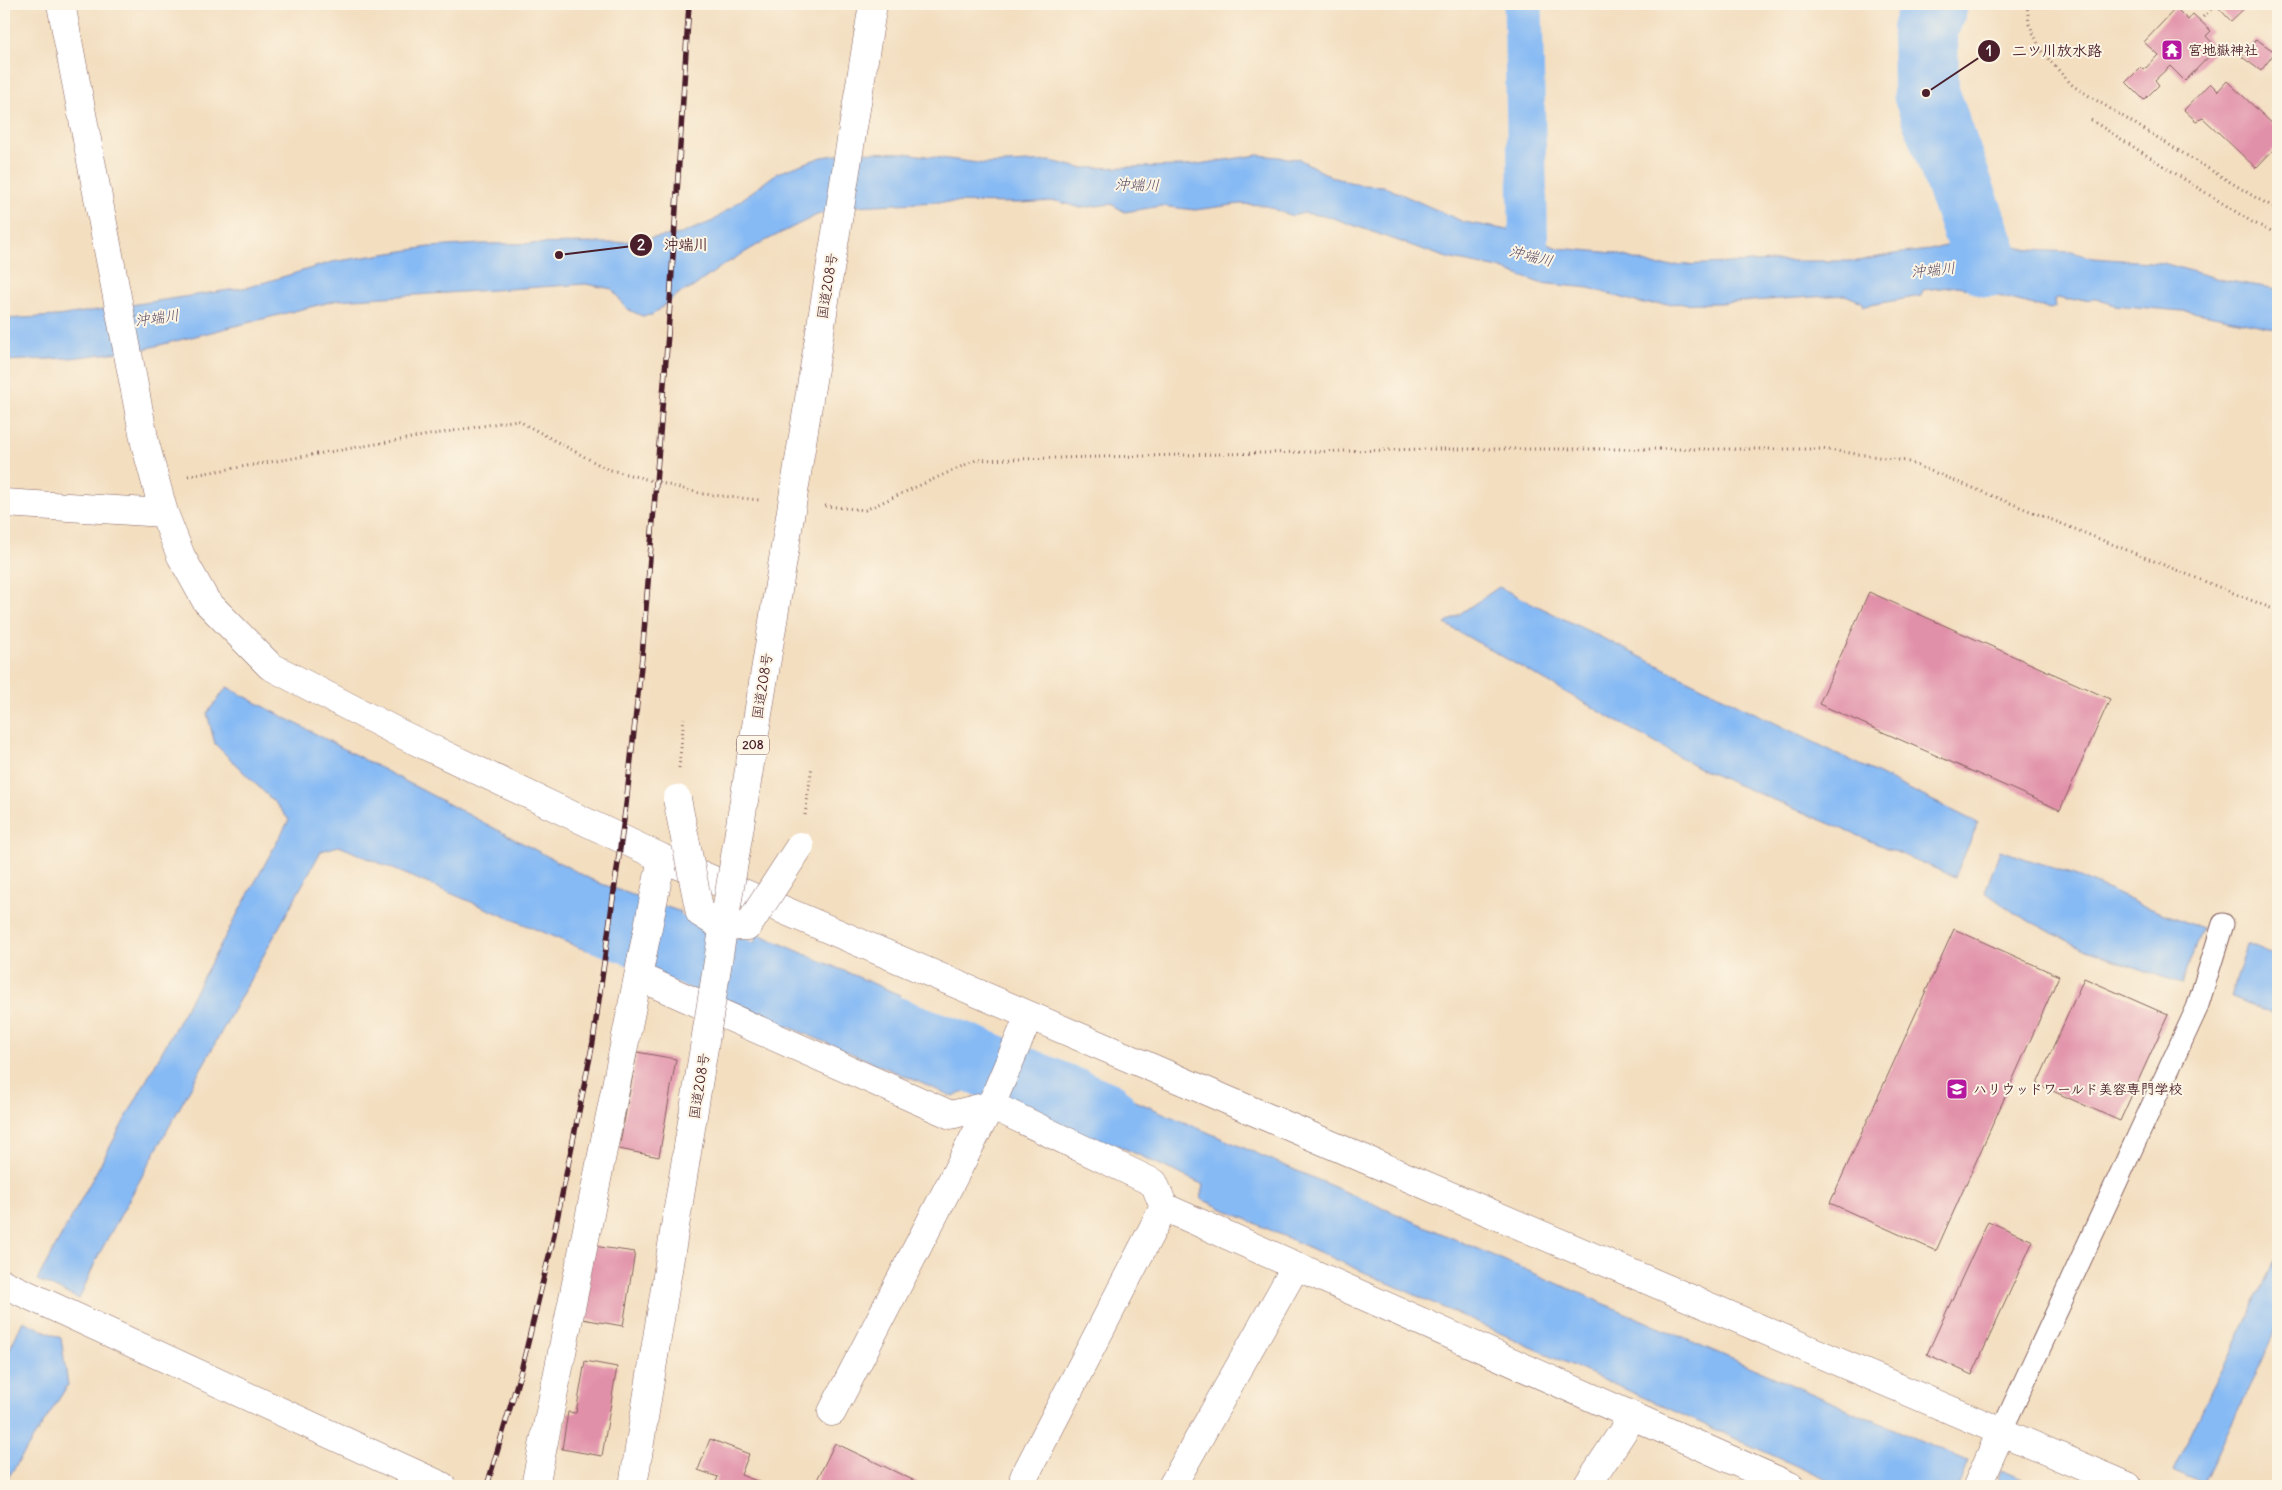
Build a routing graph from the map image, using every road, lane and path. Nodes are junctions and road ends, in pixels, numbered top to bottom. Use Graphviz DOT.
graph roads {
  1 [pos="61,4"];
  2 [pos="873,4"];
  3 [pos="2027,4"];
  4 [pos="2216,4"];
  5 [pos="2273,4"];
  6 [pos="2278,8"];
  7 [pos="2203,17"];
  8 [pos="2091,120"];
  9 [pos="2278,209"];
  10 [pos="2278,234"];
  11 [pos="156,482"];
  12 [pos="760,500"];
  13 [pos="4,503"];
  14 [pos="817,505"];
  15 [pos="164,513"];
  16 [pos="2278,611"];
  17 [pos="684,718"];
  18 [pos="812,766"];
  19 [pos="677,799"];
  20 [pos="800,846"];
  21 [pos="662,858"];
  22 [pos="2223,924"];
  23 [pos="723,927"];
  24 [pos="639,977"];
  25 [pos="1029,1016"];
  26 [pos="991,1105"];
  27 [pos="1164,1207"];
  28 [pos="1296,1266"];
  29 [pos="4,1284"];
  30 [pos="832,1412"];
  31 [pos="1633,1416"];
  32 [pos="2000,1433"];
  33 [pos="1024,1477"];
  34 [pos="442,1486"];
  35 [pos="535,1486"];
  36 [pos="633,1486"];
  37 [pos="1172,1486"];
  38 [pos="1587,1486"];
  39 [pos="1790,1486"];
  40 [pos="1978,1486"];
  41 [pos="2128,1486"];
  1 -- 11 [label="main road"];
  2 -- 23 [label="main road, 国道208号 / 208, bridge"];
  3 -- 9 [label="path"];
  4 -- 7 [label="path"];
  5 -- 6 [label="path"];
  8 -- 10 [label="path"];
  11 -- 12 [label="path"];
  11 -- 15 [label="main road"];
  13 -- 15 [label="main road"];
  14 -- 16 [label="path"];
  15 -- 21 [label="main road"];
  17 -- 19 [label="path"];
  18 -- 20 [label="path"];
  19 -- 23 [label="main road, bridge"];
  20 -- 23 [label="main road, bridge"];
  21 -- 24 [label="main road"];
  21 -- 25 [label="main road"];
  22 -- 32 [label="lane"];
  23 -- 36 [label="main road, 国道208号 / 208, bridge"];
  24 -- 26 [label="main road"];
  24 -- 35 [label="main road"];
  25 -- 26 [label="main road"];
  25 -- 32 [label="main road"];
  26 -- 27 [label="main road"];
  26 -- 30 [label="main road"];
  27 -- 28 [label="main road"];
  27 -- 33 [label="main road"];
  28 -- 31 [label="main road"];
  28 -- 37 [label="main road"];
  29 -- 34 [label="main road"];
  31 -- 38 [label="main road"];
  31 -- 39 [label="main road"];
  32 -- 40 [label="main road"];
  32 -- 41 [label="main road"];
}
